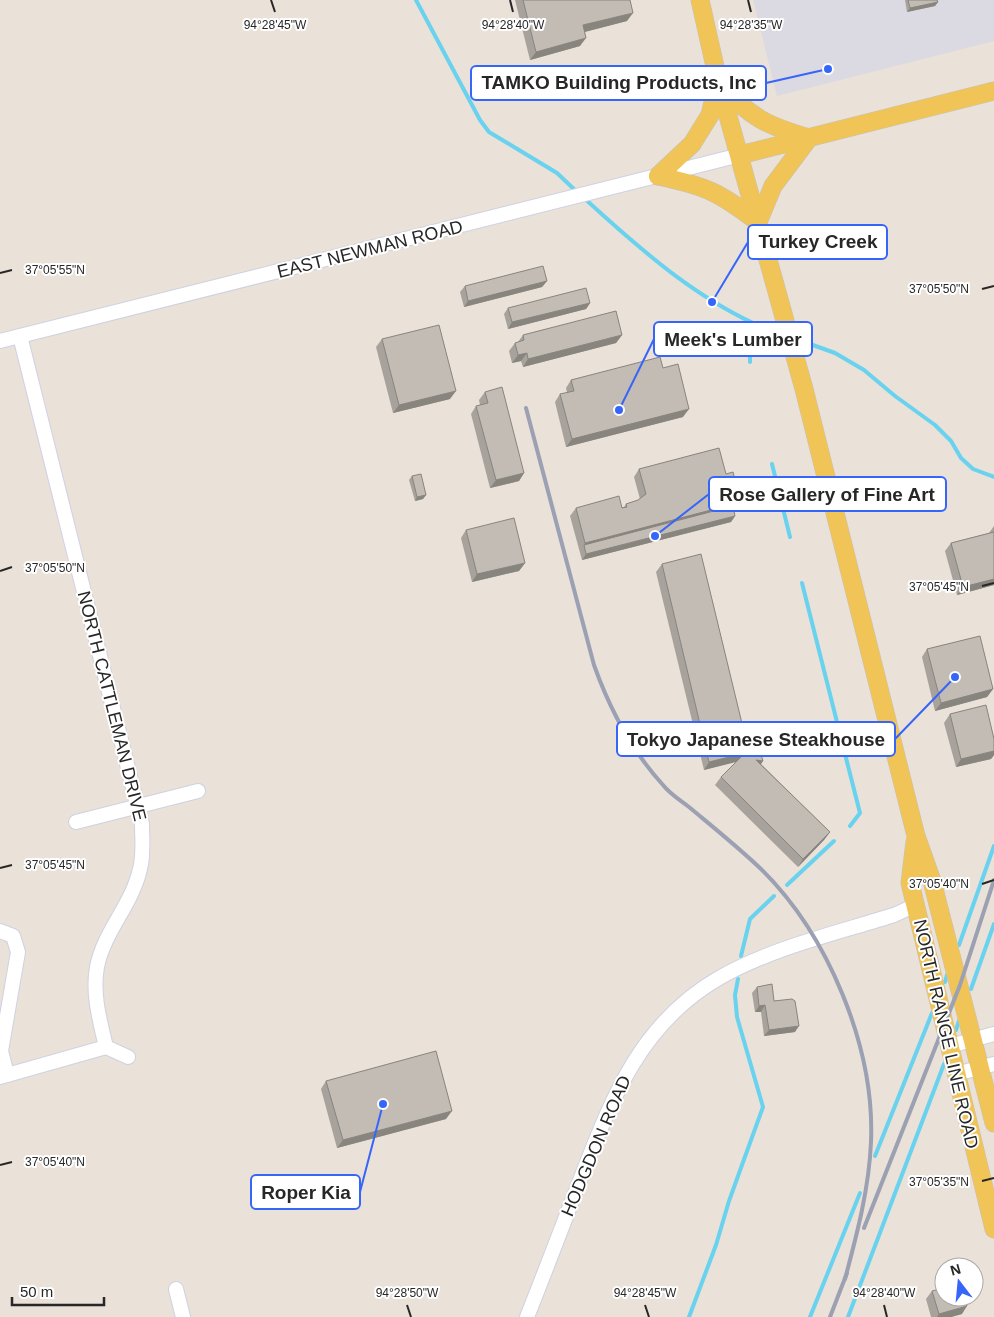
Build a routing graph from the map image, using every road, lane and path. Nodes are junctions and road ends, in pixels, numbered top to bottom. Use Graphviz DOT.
graph roads {
  1 [pos="700,0"];
  2 [pos="718,80"];
  3 [pos="994,90"];
  4 [pos="810,138"];
  5 [pos="740,155"];
  6 [pos="658,176"];
  7 [pos="758,222"];
  8 [pos="20,336"];
  9 [pos="0,341"];
  10 [pos="198,791"];
  11 [pos="138,806"];
  12 [pos="76,822"];
  13 [pos="916,836"];
  14 [pos="916,905"];
  15 [pos="0,931"];
  16 [pos="994,1034"];
  17 [pos="974,1039"];
  18 [pos="950,1046"];
  19 [pos="106,1047"];
  20 [pos="128,1057"];
  21 [pos="987,1065"];
  22 [pos="956,1074"];
  23 [pos="4,1076"];
  24 [pos="994,1123"];
  25 [pos="994,1229"];
  26 [pos="176,1289"];
  27 [pos="183,1317"];
  28 [pos="527,1317"];
  1 -- 2 [label="main road, NORTH RANGE LINE ROAD"];
  2 -- 4 [label="main road"];
  2 -- 5 [label="main road, NORTH RANGE LINE ROAD"];
  2 -- 6 [label="main road"];
  3 -- 4 [label="main road"];
  4 -- 5 [label="main road"];
  4 -- 7 [label="main road"];
  5 -- 6 [label="street, EAST NEWMAN ROAD"];
  5 -- 7 [label="main road, NORTH RANGE LINE ROAD"];
  6 -- 7 [label="main road"];
  6 -- 8 [label="street, EAST NEWMAN ROAD"];
  7 -- 13 [label="main road, NORTH RANGE LINE ROAD"];
  8 -- 9 [label="street, EAST NEWMAN ROAD"];
  8 -- 11 [label="street, NORTH CATTLEMAN DRIVE"];
  10 -- 11 [label="street"];
  11 -- 12 [label="street"];
  11 -- 19 [label="street, NORTH CATTLEMAN DRIVE"];
  13 -- 14 [label="main road, NORTH RANGE LINE ROAD"];
  13 -- 17 [label="main road, NORTH RANGE LINE ROAD"];
  14 -- 18 [label="main road, NORTH RANGE LINE ROAD"];
  14 -- 28 [label="street, HODGDON ROAD"];
  15 -- 23 [label="street"];
  16 -- 17 [label="street"];
  17 -- 18 [label="street"];
  17 -- 21 [label="main road, NORTH RANGE LINE ROAD"];
  18 -- 22 [label="main road, NORTH RANGE LINE ROAD"];
  19 -- 20 [label="street"];
  19 -- 23 [label="street"];
  21 -- 22 [label="street"];
  21 -- 24 [label="main road, NORTH RANGE LINE ROAD"];
  22 -- 25 [label="main road, NORTH RANGE LINE ROAD"];
  26 -- 27 [label="street"];
}
